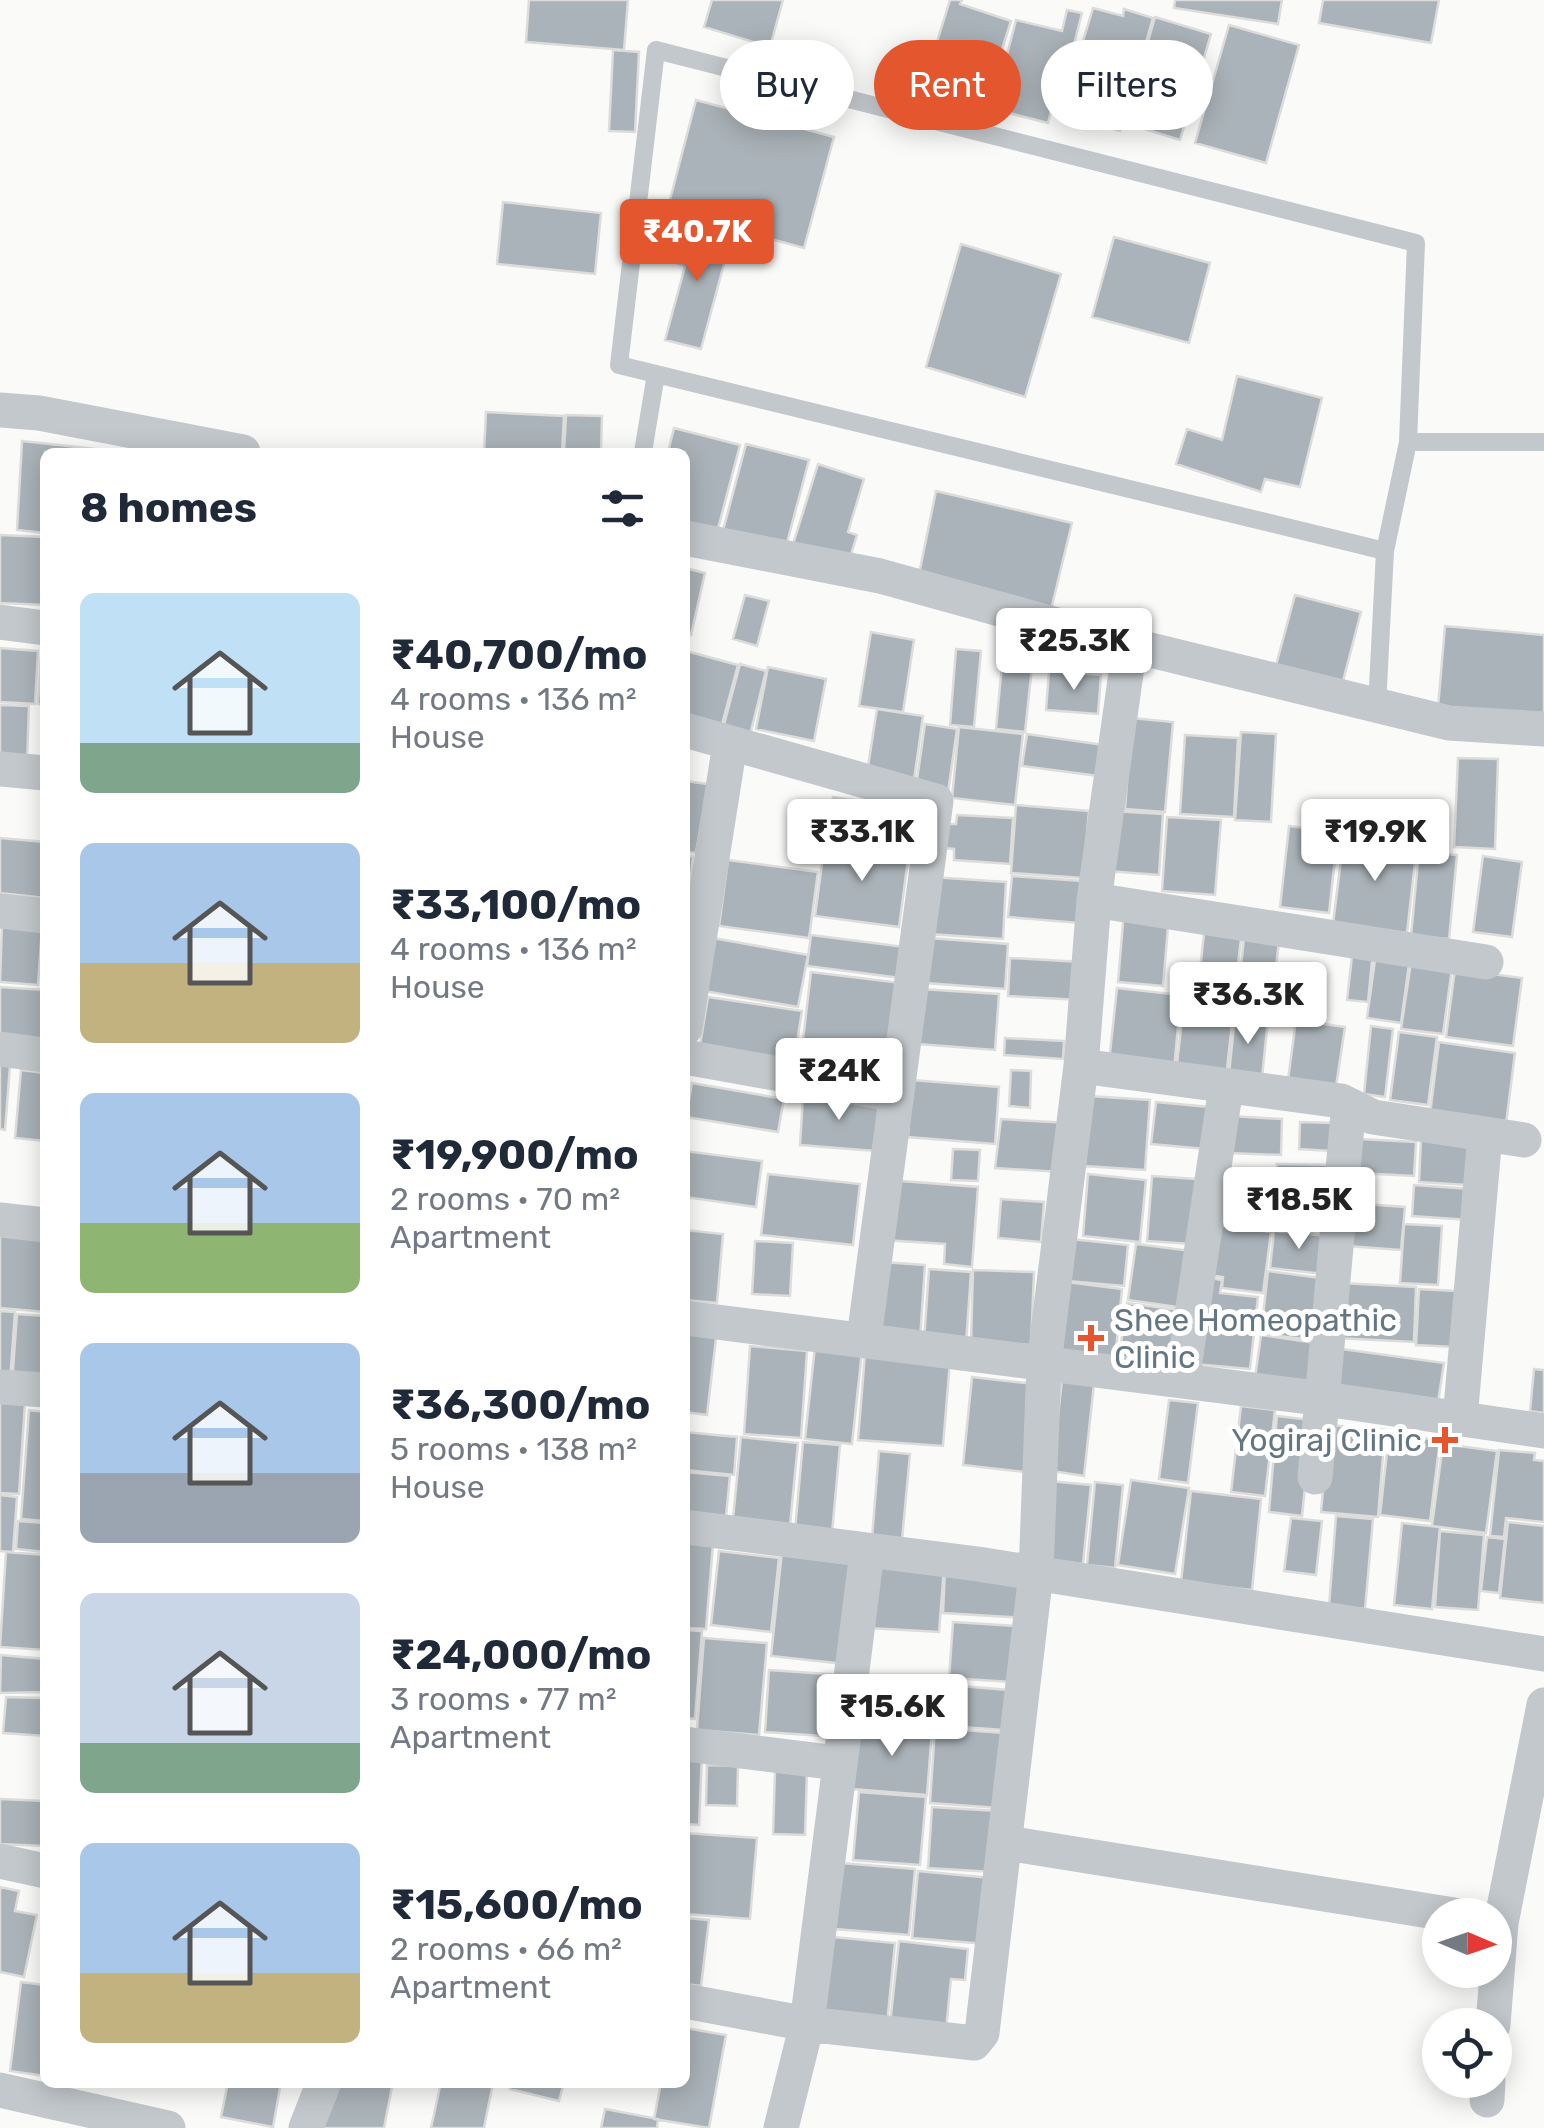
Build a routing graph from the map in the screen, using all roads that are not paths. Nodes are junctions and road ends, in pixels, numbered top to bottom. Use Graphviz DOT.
graph roads {
  1 [pos="656,374"];
  2 [pos="0,410"];
  3 [pos="1408,442"];
  4 [pos="1544,442"];
  5 [pos="222,448"];
  6 [pos="644,448"];
  7 [pos="690,539"];
  8 [pos="1385,551"];
  9 [pos="0,622"];
  10 [pos="40,627"];
  11 [pos="1130,645"];
  12 [pos="1377,706"];
  13 [pos="1544,729"];
  14 [pos="690,732"];
  15 [pos="730,744"];
  16 [pos="0,769"];
  17 [pos="40,773"];
  18 [pos="1094,900"];
  19 [pos="0,911"];
  20 [pos="40,915"];
  21 [pos="1486,962"];
  22 [pos="690,996"];
  23 [pos="0,1049"];
  24 [pos="40,1053"];
  25 [pos="690,1058"];
  26 [pos="1081,1066"];
  27 [pos="1226,1086"];
  28 [pos="897,1095"];
  29 [pos="1341,1102"];
  30 [pos="1485,1136"];
  31 [pos="1524,1140"];
  32 [pos="0,1220"];
  33 [pos="40,1224"];
  34 [pos="690,1319"];
  35 [pos="864,1338"];
  36 [pos="1044,1364"];
  37 [pos="1182,1380"];
  38 [pos="0,1387"];
  39 [pos="40,1390"];
  40 [pos="1325,1399"];
  41 [pos="1460,1419"];
  42 [pos="1544,1432"];
  43 [pos="1316,1477"];
  44 [pos="690,1528"];
  45 [pos="867,1552"];
  46 [pos="1036,1573"];
  47 [pos="1544,1654"];
  48 [pos="1544,1705"];
  49 [pos="690,1745"];
  50 [pos="838,1763"];
  51 [pos="1007,1843"];
  52 [pos="0,1861"];
  53 [pos="40,1870"];
  54 [pos="1503,1898"];
  55 [pos="1422,1910"];
  56 [pos="690,2002"];
  57 [pos="807,2024"];
  58 [pos="322,2088"];
  59 [pos="0,2090"];
  60 [pos="168,2128"];
  61 [pos="306,2128"];
  62 [pos="780,2128"];
  1 -- 3 [label="lane"];
  1 -- 6 [label="lane"];
  1 -- 8 [label="lane"];
  2 -- 5 [label="street"];
  3 -- 4 [label="lane"];
  3 -- 8 [label="lane"];
  7 -- 11 [label="street"];
  8 -- 12 [label="lane"];
  9 -- 10 [label="street"];
  11 -- 12 [label="street"];
  11 -- 18 [label="street"];
  12 -- 13 [label="street"];
  14 -- 15 [label="street"];
  15 -- 22 [label="street"];
  15 -- 28 [label="street"];
  16 -- 17 [label="street"];
  18 -- 21 [label="street"];
  18 -- 26 [label="street"];
  19 -- 20 [label="street"];
  23 -- 24 [label="street"];
  25 -- 28 [label="street"];
  26 -- 27 [label="street"];
  26 -- 36 [label="street"];
  27 -- 29 [label="street"];
  27 -- 37 [label="street"];
  28 -- 35 [label="street"];
  29 -- 30 [label="street"];
  29 -- 40 [label="street"];
  30 -- 31 [label="street"];
  30 -- 41 [label="street"];
  32 -- 33 [label="street"];
  34 -- 35 [label="street"];
  35 -- 36 [label="street"];
  36 -- 37 [label="street"];
  36 -- 46 [label="street"];
  37 -- 40 [label="street"];
  38 -- 39 [label="street"];
  40 -- 41 [label="street"];
  40 -- 43 [label="street"];
  41 -- 42 [label="street"];
  44 -- 45 [label="street"];
  45 -- 46 [label="street"];
  45 -- 50 [label="street"];
  46 -- 47 [label="street"];
  46 -- 51 [label="street"];
  48 -- 54 [label="street"];
  49 -- 50 [label="street"];
  50 -- 57 [label="street"];
  51 -- 55 [label="street"];
  51 -- 57 [label="street"];
  52 -- 53 [label="street"];
  56 -- 57 [label="street"];
  57 -- 62 [label="street"];
  58 -- 61 [label="street"];
  59 -- 60 [label="street"];
}
